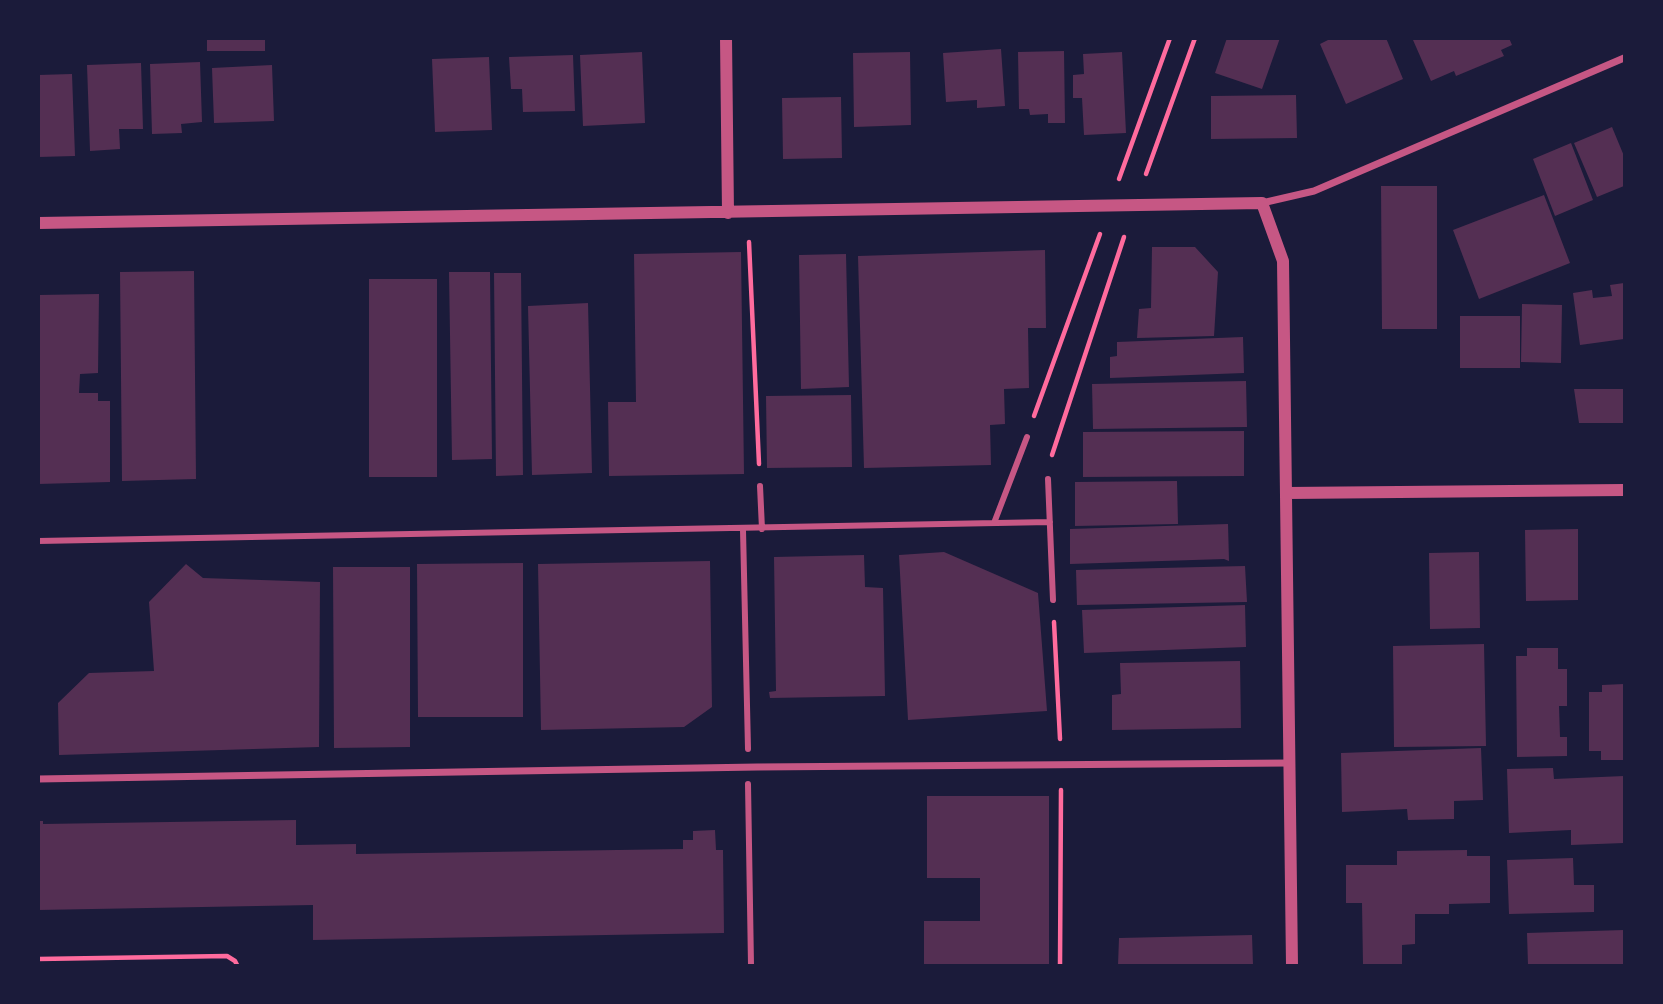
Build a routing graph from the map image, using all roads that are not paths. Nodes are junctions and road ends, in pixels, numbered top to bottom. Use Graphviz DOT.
graph roads {
  1 [pos="726,38"];
  2 [pos="1625,58"];
  3 [pos="1262,203"];
  4 [pos="728,212"];
  5 [pos="38,223"];
  6 [pos="1027,437"];
  7 [pos="1048,479"];
  8 [pos="760,486"];
  9 [pos="1625,490"];
  10 [pos="1287,493"];
  11 [pos="1050,522"];
  12 [pos="994,523"];
  13 [pos="762,529"];
  14 [pos="743,530"];
  15 [pos="38,541"];
  16 [pos="1053,600"];
  17 [pos="748,748"];
  18 [pos="1289,763"];
  19 [pos="38,779"];
  20 [pos="748,783"];
  21 [pos="751,965"];
  22 [pos="1292,965"];
  1 -- 4 [label="street"];
  2 -- 3 [label="street"];
  3 -- 4 [label="street"];
  3 -- 10 [label="street"];
  4 -- 5 [label="street"];
  6 -- 12 [label="street"];
  7 -- 11 [label="street"];
  8 -- 13 [label="street"];
  9 -- 10 [label="street"];
  10 -- 18 [label="street"];
  11 -- 12 [label="street"];
  11 -- 16 [label="street"];
  12 -- 13 [label="street"];
  13 -- 14 [label="street"];
  14 -- 15 [label="street"];
  14 -- 17 [label="street"];
  18 -- 19 [label="street"];
  18 -- 22 [label="street"];
  20 -- 21 [label="street"];
}
